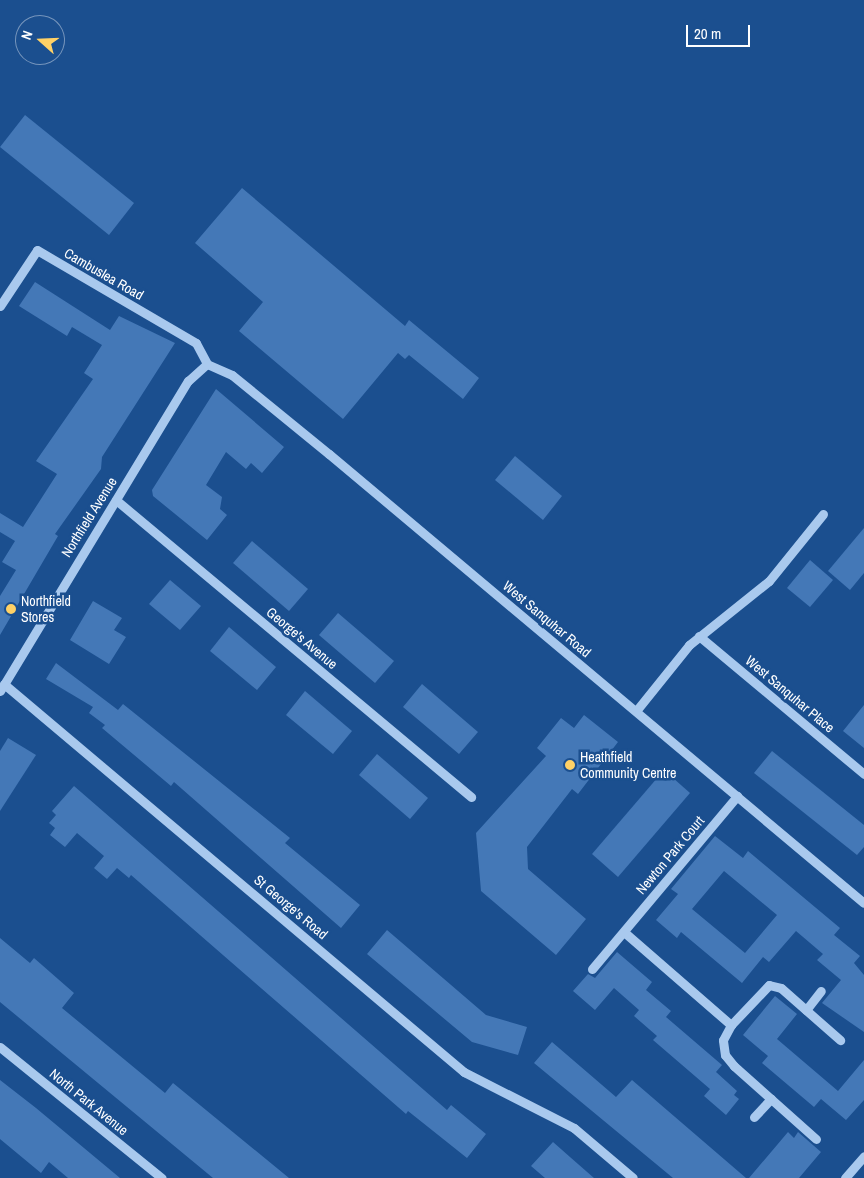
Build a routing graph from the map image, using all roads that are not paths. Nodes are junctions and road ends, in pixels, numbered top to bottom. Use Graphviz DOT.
graph roads {
  1 [pos="0,306"];
  2 [pos="207,364"];
  3 [pos="116,500"];
  4 [pos="823,514"];
  5 [pos="698,636"];
  6 [pos="2,688"];
  7 [pos="636,711"];
  8 [pos="864,774"];
  9 [pos="737,796"];
  10 [pos="471,797"];
  11 [pos="864,903"];
  12 [pos="624,932"];
  13 [pos="592,969"];
  14 [pos="821,991"];
  15 [pos="806,1010"];
  16 [pos="731,1025"];
  17 [pos="840,1040"];
  18 [pos="0,1047"];
  19 [pos="771,1099"];
  20 [pos="754,1117"];
  21 [pos="816,1139"];
  22 [pos="864,1156"];
  23 [pos="162,1178"];
  24 [pos="633,1178"];
  25 [pos="845,1178"];
  1 -- 2 [label="street, Cambuslea Road"];
  2 -- 3 [label="street, Northfield Avenue"];
  2 -- 7 [label="street, West Sanquhar Road"];
  3 -- 6 [label="street, Northfield Avenue"];
  3 -- 10 [label="street, George's Avenue"];
  4 -- 5 [label="street"];
  5 -- 7 [label="street"];
  5 -- 8 [label="street, West Sanquhar Place"];
  6 -- 24 [label="street, St George's Road"];
  7 -- 9 [label="street, West Sanquhar Road"];
  9 -- 11 [label="street, West Sanquhar Road"];
  9 -- 12 [label="street, Newton Park Court"];
  12 -- 13 [label="street, Newton Park Court"];
  12 -- 16 [label="street"];
  14 -- 15 [label="street"];
  15 -- 16 [label="street"];
  15 -- 17 [label="street"];
  16 -- 19 [label="street"];
  18 -- 23 [label="street, North Park Avenue"];
  19 -- 20 [label="street"];
  19 -- 21 [label="street"];
  22 -- 25 [label="street"];
}
